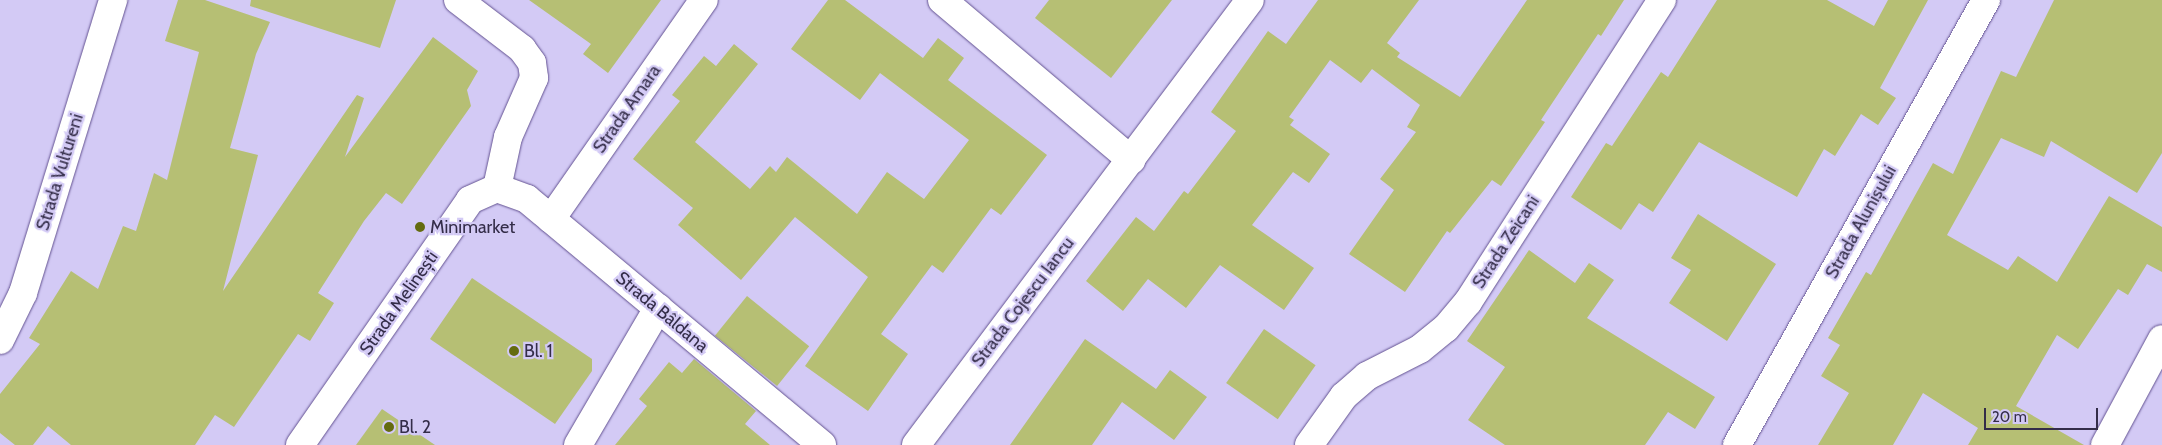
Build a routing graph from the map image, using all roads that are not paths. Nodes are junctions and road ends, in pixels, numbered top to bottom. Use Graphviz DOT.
graph roads {
  1 [pos="113,0"];
  2 [pos="458,0"];
  3 [pos="704,0"];
  4 [pos="942,0"];
  5 [pos="1250,0"];
  6 [pos="1662,0"];
  7 [pos="1986,0"];
  8 [pos="1131,160"];
  9 [pos="497,188"];
  10 [pos="551,219"];
  11 [pos="658,308"];
  12 [pos="2162,338"];
  13 [pos="0,340"];
  14 [pos="300,445"];
  15 [pos="578,445"];
  16 [pos="822,445"];
  17 [pos="916,445"];
  18 [pos="1310,445"];
  19 [pos="1736,445"];
  20 [pos="2105,445"];
  1 -- 13 [label="street, Strada Vultureni"];
  2 -- 9 [label="street"];
  3 -- 10 [label="street, Strada Amara"];
  4 -- 8 [label="street"];
  5 -- 8 [label="street, Strada Cojescu Iancu"];
  6 -- 18 [label="street, Strada Zeicani"];
  7 -- 19 [label="street, Strada Alunișului"];
  8 -- 17 [label="street, Strada Cojescu Iancu"];
  9 -- 10 [label="street, Strada Bâldana"];
  9 -- 14 [label="street, Strada Melinești"];
  10 -- 11 [label="street, Strada Bâldana"];
  11 -- 15 [label="street"];
  11 -- 16 [label="street, Strada Bâldana"];
  12 -- 20 [label="street"];
}
